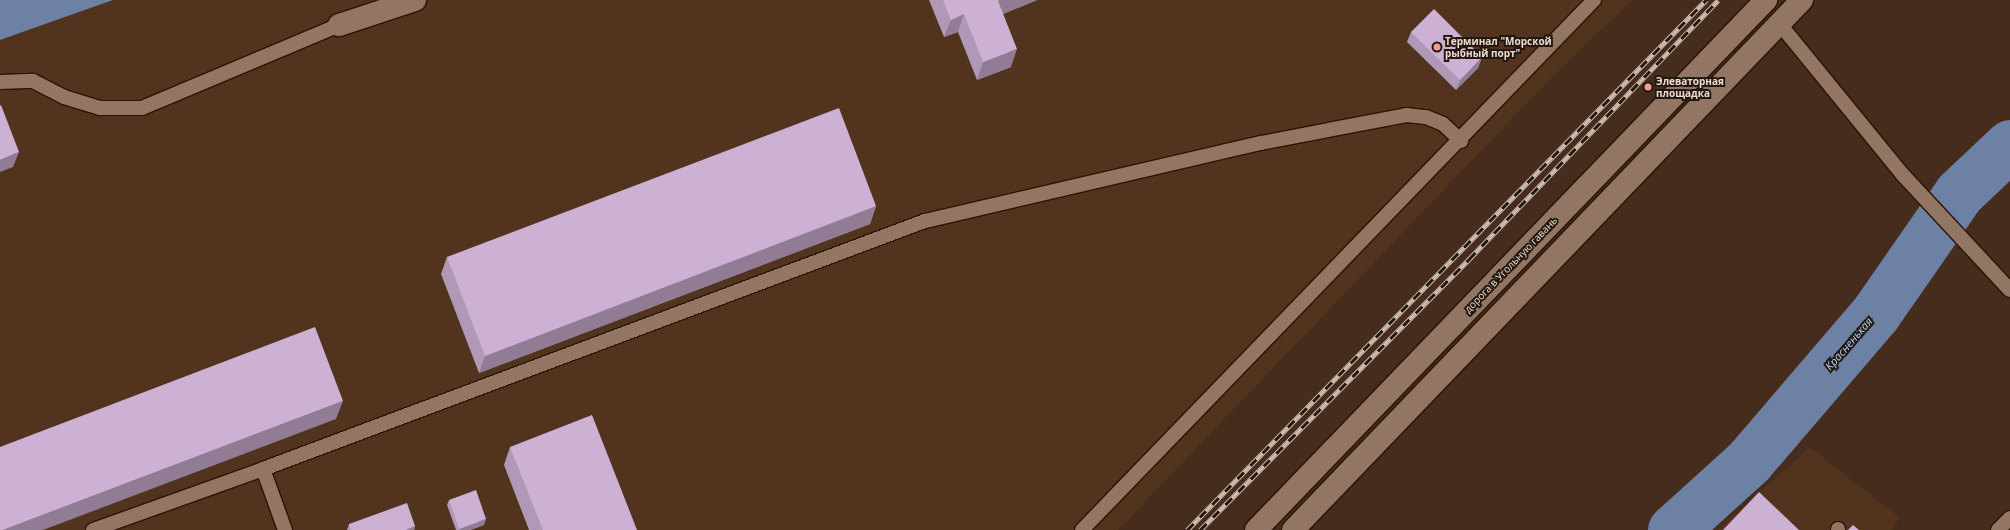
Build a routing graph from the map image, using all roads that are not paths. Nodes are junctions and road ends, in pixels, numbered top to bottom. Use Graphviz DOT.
graph roads {
  1 [pos="415,0"];
  2 [pos="1594,0"];
  3 [pos="1802,0"];
  4 [pos="1763,1"];
  5 [pos="1779,23"];
  6 [pos="339,25"];
  7 [pos="0,82"];
  8 [pos="1461,141"];
  9 [pos="2010,290"];
  10 [pos="263,469"];
  11 [pos="2010,518"];
  12 [pos="93,530"];
  13 [pos="285,530"];
  14 [pos="1082,530"];
  15 [pos="1256,530"];
  16 [pos="1293,530"];
  17 [pos="1998,530"];
  1 -- 6 [label="street"];
  2 -- 8 [label="lane"];
  3 -- 5 [label="street"];
  4 -- 5 [label="street"];
  4 -- 15 [label="street, дорога в Угольную гавань"];
  5 -- 9 [label="lane"];
  5 -- 16 [label="street"];
  6 -- 7 [label="lane"];
  8 -- 10 [label="lane"];
  8 -- 14 [label="lane"];
  10 -- 12 [label="lane"];
  10 -- 13 [label="lane"];
  11 -- 17 [label="lane"];
}
